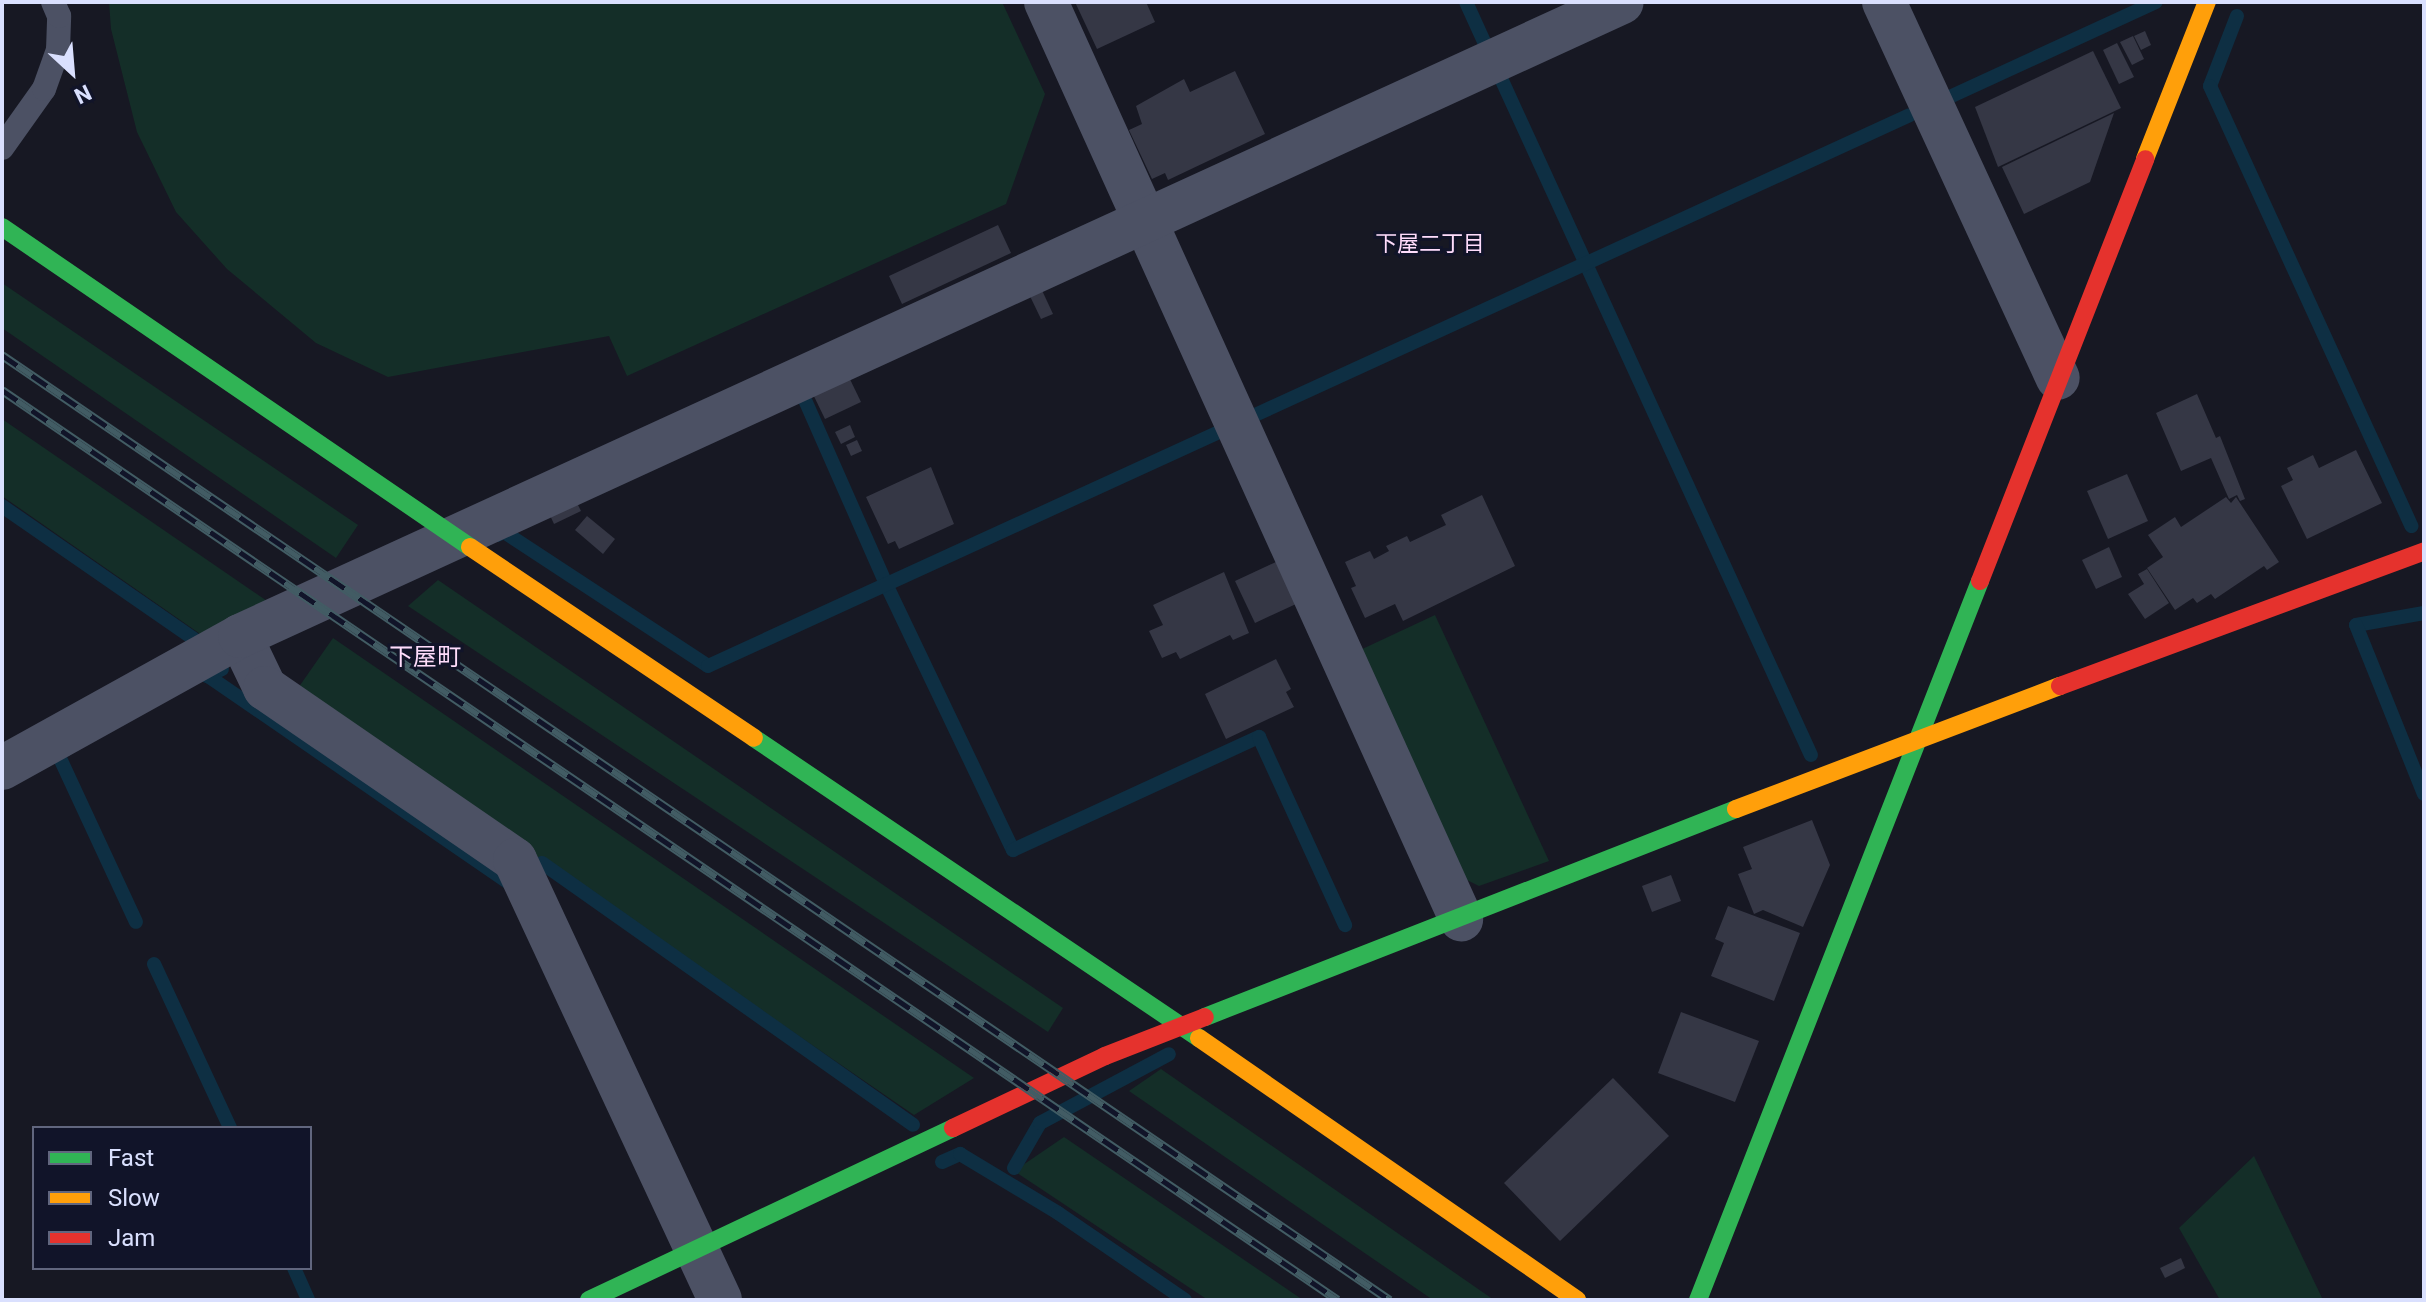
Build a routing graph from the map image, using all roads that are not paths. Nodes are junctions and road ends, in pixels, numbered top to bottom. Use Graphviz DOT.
graph roads {
  1 [pos="53,2"];
  2 [pos="1046,2"];
  3 [pos="1622,2"];
  4 [pos="1884,2"];
  5 [pos="2212,4"];
  6 [pos="2,148"];
  7 [pos="1146,220"];
  8 [pos="2,227"];
  9 [pos="2058,378"];
  10 [pos="455,537"];
  11 [pos="2424,551"];
  12 [pos="240,636"];
  13 [pos="1921,737"];
  14 [pos="2,768"];
  15 [pos="1461,919"];
  16 [pos="1184,1027"];
  17 [pos="696,1249"];
  18 [pos="589,1300"];
  19 [pos="720,1300"];
  20 [pos="1577,1300"];
  21 [pos="1698,1300"];
  1 -- 6 [label="lane"];
  2 -- 7 [label="street"];
  3 -- 7 [label="street"];
  4 -- 9 [label="street"];
  5 -- 9 [label="street"];
  7 -- 10 [label="street"];
  7 -- 15 [label="street"];
  8 -- 10 [label="street"];
  9 -- 13 [label="street"];
  10 -- 12 [label="street"];
  10 -- 16 [label="street"];
  11 -- 13 [label="street"];
  12 -- 14 [label="street"];
  12 -- 17 [label="street"];
  13 -- 15 [label="street"];
  13 -- 21 [label="street"];
  15 -- 16 [label="street"];
  16 -- 17 [label="street"];
  16 -- 20 [label="street"];
  17 -- 18 [label="street"];
  17 -- 19 [label="street"];
}
